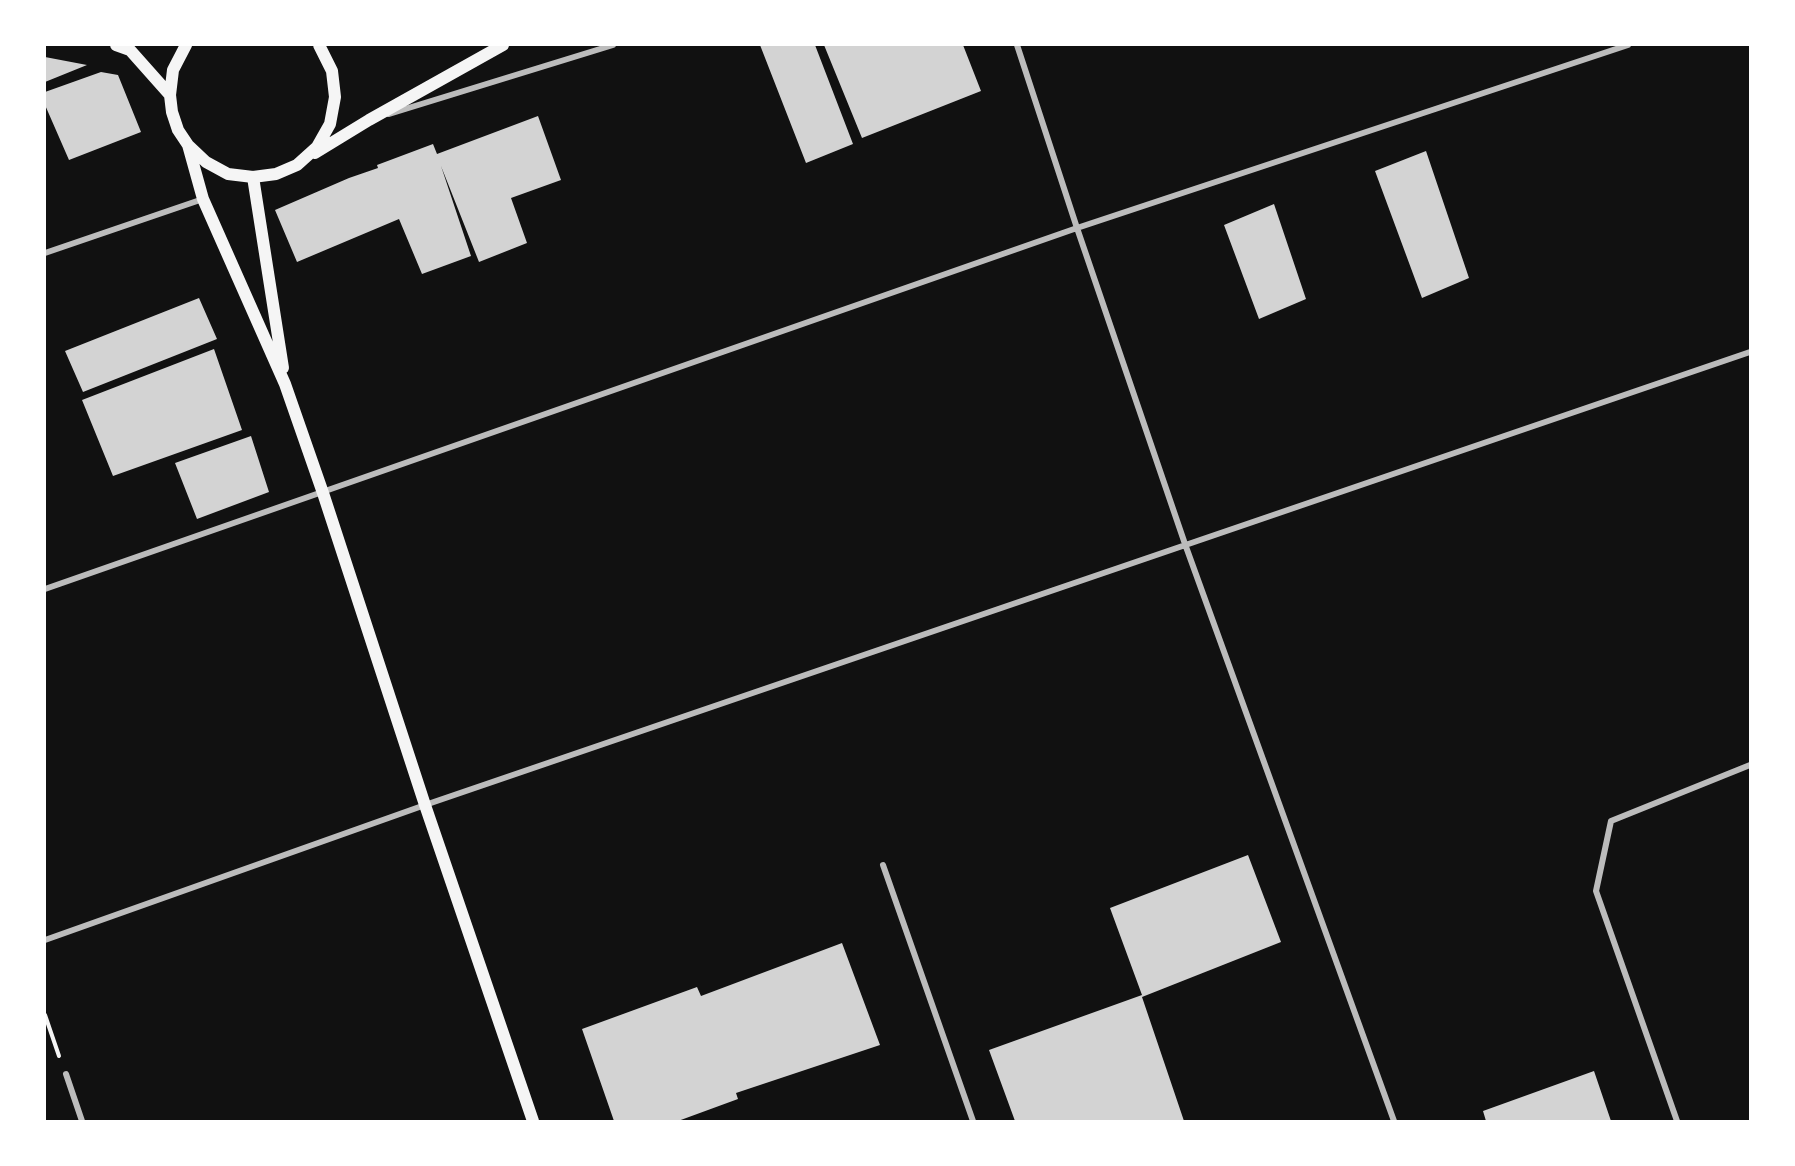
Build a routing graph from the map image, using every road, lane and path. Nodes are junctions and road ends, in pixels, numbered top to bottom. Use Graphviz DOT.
graph roads {
  1 [pos="116,45"];
  2 [pos="186,45"];
  3 [pos="319,45"];
  4 [pos="503,45"];
  5 [pos="613,45"];
  6 [pos="1017,45"];
  7 [pos="1628,45"];
  8 [pos="170,95"];
  9 [pos="369,120"];
  10 [pos="188,145"];
  11 [pos="297,165"];
  12 [pos="253,177"];
  13 [pos="203,199"];
  14 [pos="1077,228"];
  15 [pos="45,253"];
  16 [pos="1750,352"];
  17 [pos="285,384"];
  18 [pos="323,493"];
  19 [pos="1185,544"];
  20 [pos="45,589"];
  21 [pos="1750,765"];
  22 [pos="425,805"];
  23 [pos="883,865"];
  24 [pos="45,940"];
  25 [pos="45,1015"];
  26 [pos="66,1074"];
  27 [pos="82,1121"];
  28 [pos="533,1121"];
  29 [pos="973,1121"];
  30 [pos="1394,1121"];
  31 [pos="1677,1121"];
  1 -- 8 [label="main road"];
  2 -- 8 [label="main road"];
  3 -- 11 [label="main road"];
  4 -- 9 [label="main road"];
  5 -- 9 [label="street"];
  6 -- 14 [label="street"];
  7 -- 14 [label="street"];
  8 -- 10 [label="main road"];
  9 -- 11 [label="main road"];
  10 -- 12 [label="main road"];
  10 -- 13 [label="main road"];
  11 -- 12 [label="main road"];
  12 -- 17 [label="main road"];
  13 -- 15 [label="street"];
  13 -- 17 [label="main road"];
  14 -- 18 [label="street"];
  14 -- 19 [label="street"];
  16 -- 19 [label="street"];
  17 -- 18 [label="main road"];
  18 -- 20 [label="street"];
  18 -- 22 [label="main road"];
  19 -- 22 [label="street"];
  19 -- 30 [label="street"];
  21 -- 31 [label="street"];
  22 -- 24 [label="street"];
  22 -- 28 [label="main road"];
  23 -- 29 [label="street"];
  25 -- 26 [label="path"];
  26 -- 27 [label="street"];
}
